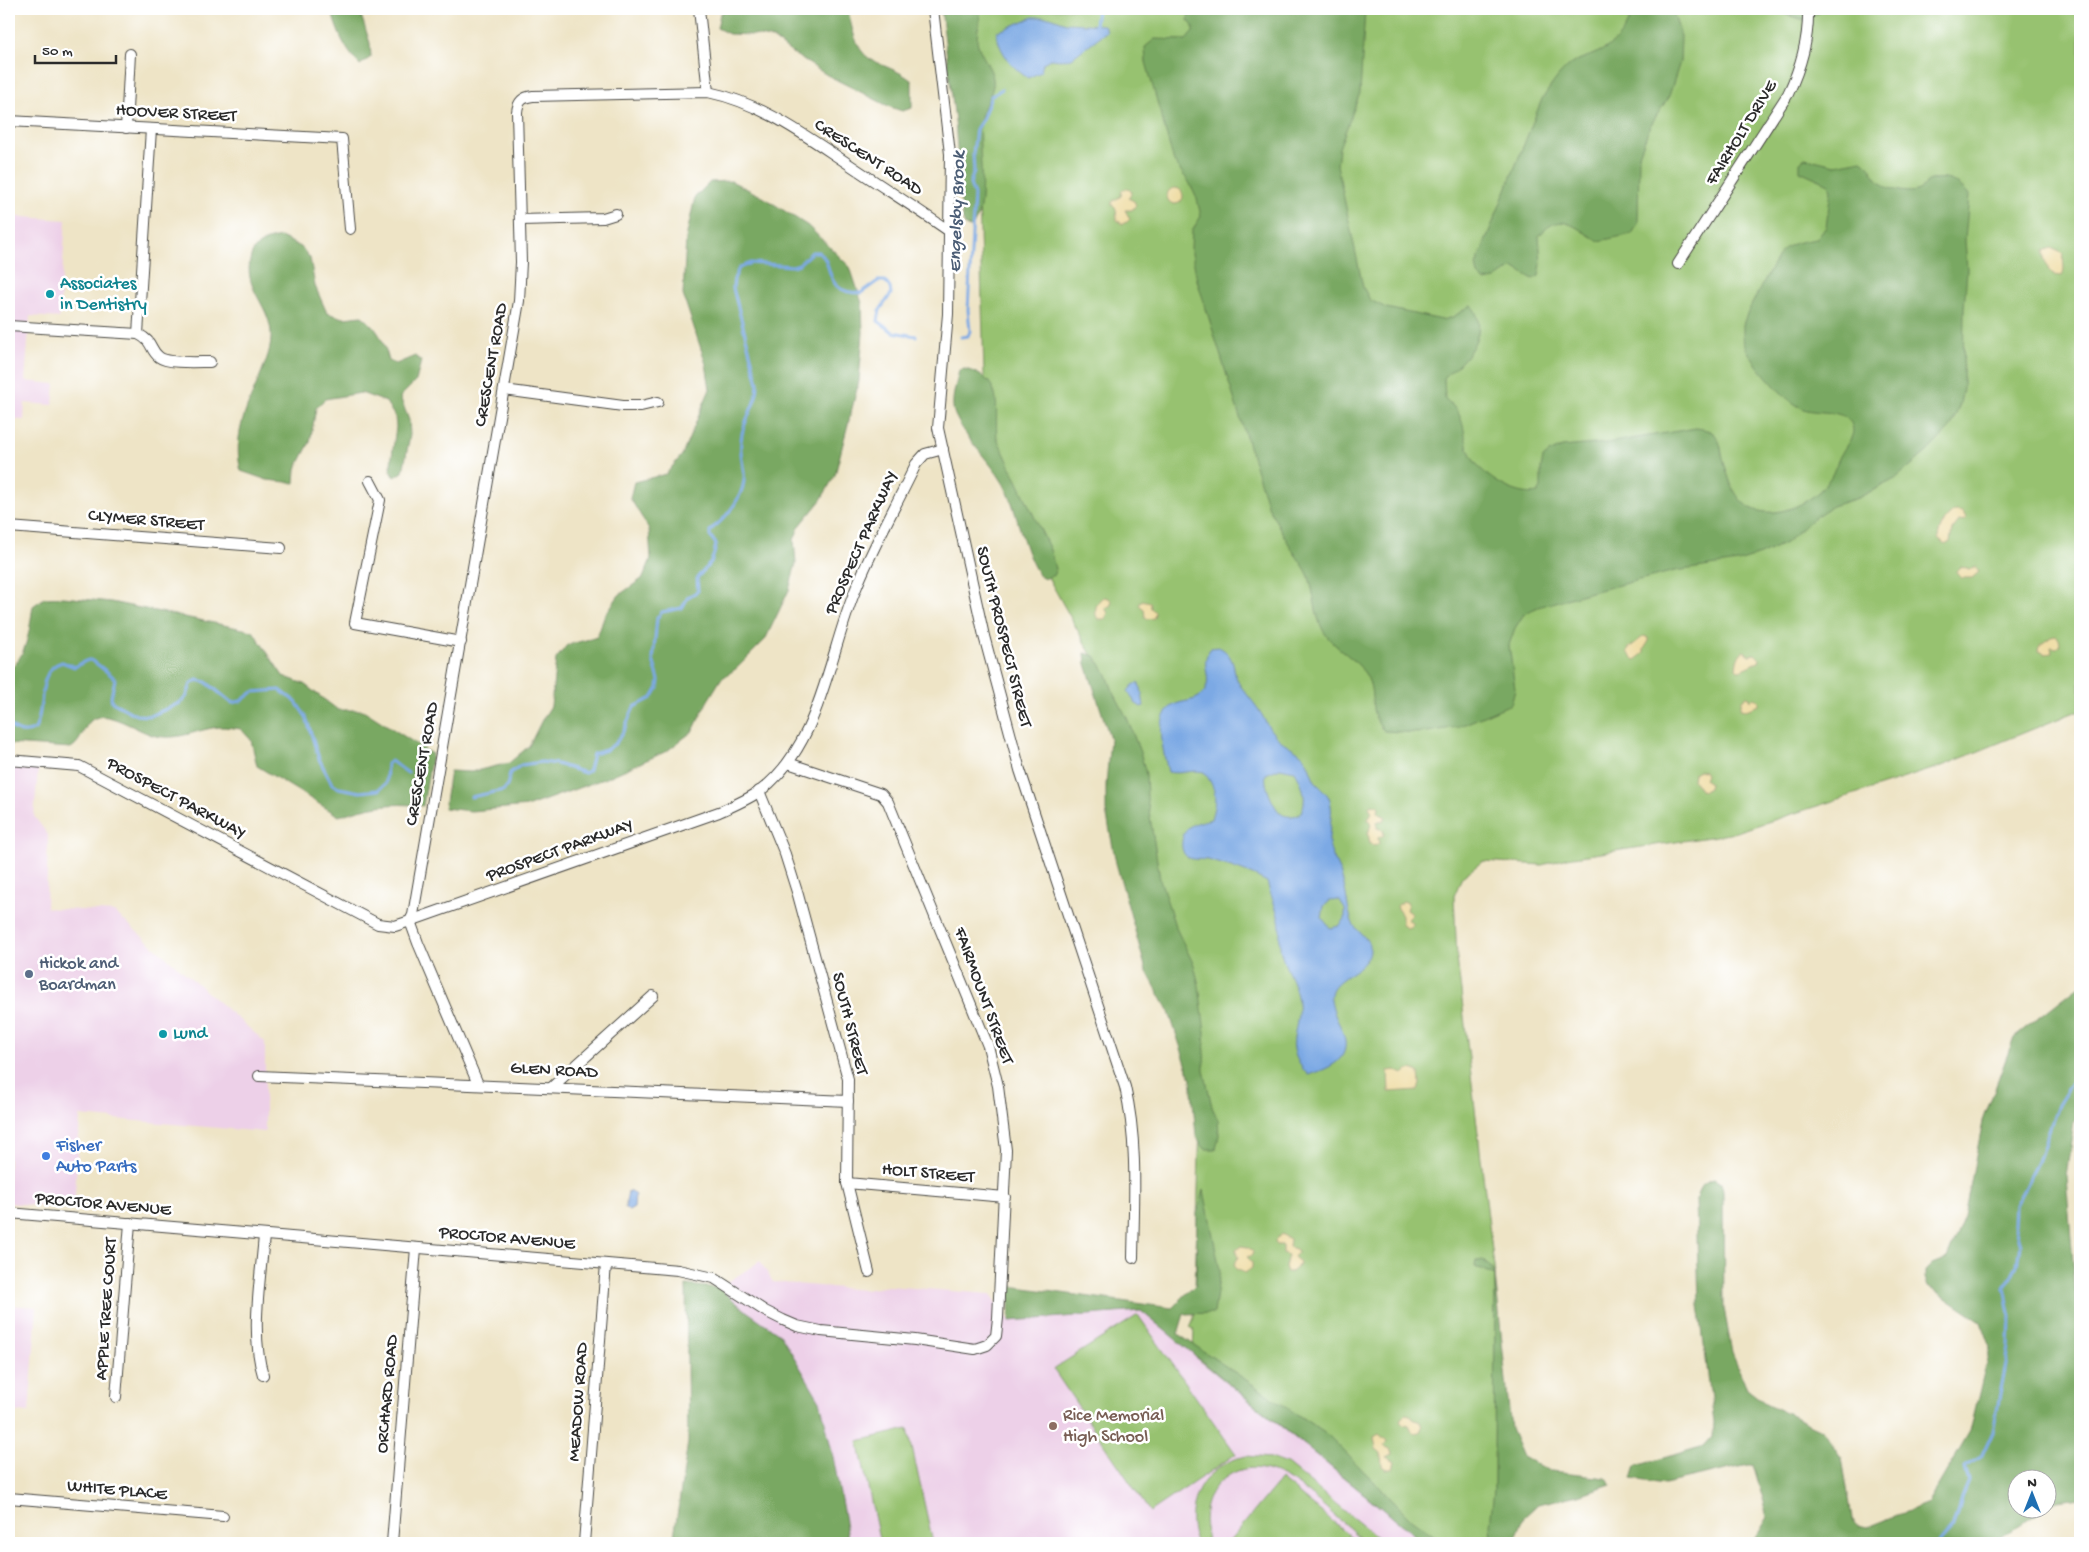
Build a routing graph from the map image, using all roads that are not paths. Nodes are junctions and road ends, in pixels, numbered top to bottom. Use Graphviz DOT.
graph roads {
  1 [pos="699,9"];
  2 [pos="933,9"];
  3 [pos="1808,9"];
  4 [pos="130,54"];
  5 [pos="708,92"];
  6 [pos="9,121"];
  7 [pos="126,128"];
  8 [pos="152,129"];
  9 [pos="616,214"];
  10 [pos="520,220"];
  11 [pos="350,229"];
  12 [pos="949,231"];
  13 [pos="1678,264"];
  14 [pos="9,326"];
  15 [pos="138,334"];
  16 [pos="210,362"];
  17 [pos="504,390"];
  18 [pos="658,402"];
  19 [pos="943,449"];
  20 [pos="370,481"];
  21 [pos="9,527"];
  22 [pos="281,548"];
  23 [pos="461,642"];
  24 [pos="9,760"];
  25 [pos="788,763"];
  26 [pos="760,791"];
  27 [pos="410,921"];
  28 [pos="653,996"];
  29 [pos="260,1076"];
  30 [pos="478,1084"];
  31 [pos="551,1088"];
  32 [pos="848,1101"];
  33 [pos="847,1184"];
  34 [pos="1006,1197"];
  35 [pos="9,1213"];
  36 [pos="130,1223"];
  37 [pos="264,1234"];
  38 [pos="416,1248"];
  39 [pos="1133,1258"];
  40 [pos="606,1264"];
  41 [pos="869,1272"];
  42 [pos="987,1346"];
  43 [pos="263,1375"];
  44 [pos="116,1397"];
  45 [pos="9,1498"];
  46 [pos="223,1516"];
  47 [pos="392,1543"];
  48 [pos="584,1543"];
  1 -- 5 [label="street"];
  2 -- 12 [label="street, SOUTH PROSPECT STREET"];
  3 -- 13 [label="street, FAIRHOLT DRIVE"];
  4 -- 7 [label="street"];
  5 -- 10 [label="street, CRESCENT ROAD"];
  5 -- 12 [label="street, CRESCENT ROAD"];
  6 -- 7 [label="street, HOOVER STREET"];
  7 -- 8 [label="street, HOOVER STREET"];
  8 -- 11 [label="street, HOOVER STREET"];
  8 -- 15 [label="street"];
  9 -- 10 [label="street"];
  10 -- 17 [label="street, CRESCENT ROAD"];
  12 -- 19 [label="street, SOUTH PROSPECT STREET"];
  14 -- 15 [label="street"];
  15 -- 16 [label="street"];
  17 -- 18 [label="street"];
  17 -- 23 [label="street, CRESCENT ROAD"];
  19 -- 25 [label="street, PROSPECT PARKWAY"];
  19 -- 39 [label="street, SOUTH PROSPECT STREET"];
  20 -- 23 [label="street"];
  21 -- 22 [label="street, CLYMER STREET"];
  23 -- 27 [label="street, CRESCENT ROAD"];
  24 -- 27 [label="street, PROSPECT PARKWAY"];
  25 -- 26 [label="street, PROSPECT PARKWAY"];
  25 -- 34 [label="street, FAIRMOUNT STREET"];
  26 -- 27 [label="street, PROSPECT PARKWAY"];
  26 -- 32 [label="street, SOUTH STREET"];
  27 -- 30 [label="street"];
  28 -- 31 [label="street"];
  29 -- 30 [label="street, GLEN ROAD"];
  30 -- 31 [label="street, GLEN ROAD"];
  31 -- 32 [label="street, GLEN ROAD"];
  32 -- 33 [label="street, SOUTH STREET"];
  33 -- 34 [label="street, HOLT STREET"];
  33 -- 41 [label="street, SOUTH STREET"];
  34 -- 42 [label="street, FAIRMOUNT STREET"];
  35 -- 36 [label="street, PROCTOR AVENUE"];
  36 -- 37 [label="street, PROCTOR AVENUE"];
  36 -- 44 [label="street, APPLE TREE COURT"];
  37 -- 38 [label="street, PROCTOR AVENUE"];
  37 -- 43 [label="street"];
  38 -- 40 [label="street, PROCTOR AVENUE"];
  38 -- 47 [label="street, ORCHARD ROAD"];
  40 -- 42 [label="street, PROCTOR AVENUE"];
  40 -- 48 [label="street, MEADOW ROAD"];
  45 -- 46 [label="street, WHITE PLACE"];
}
